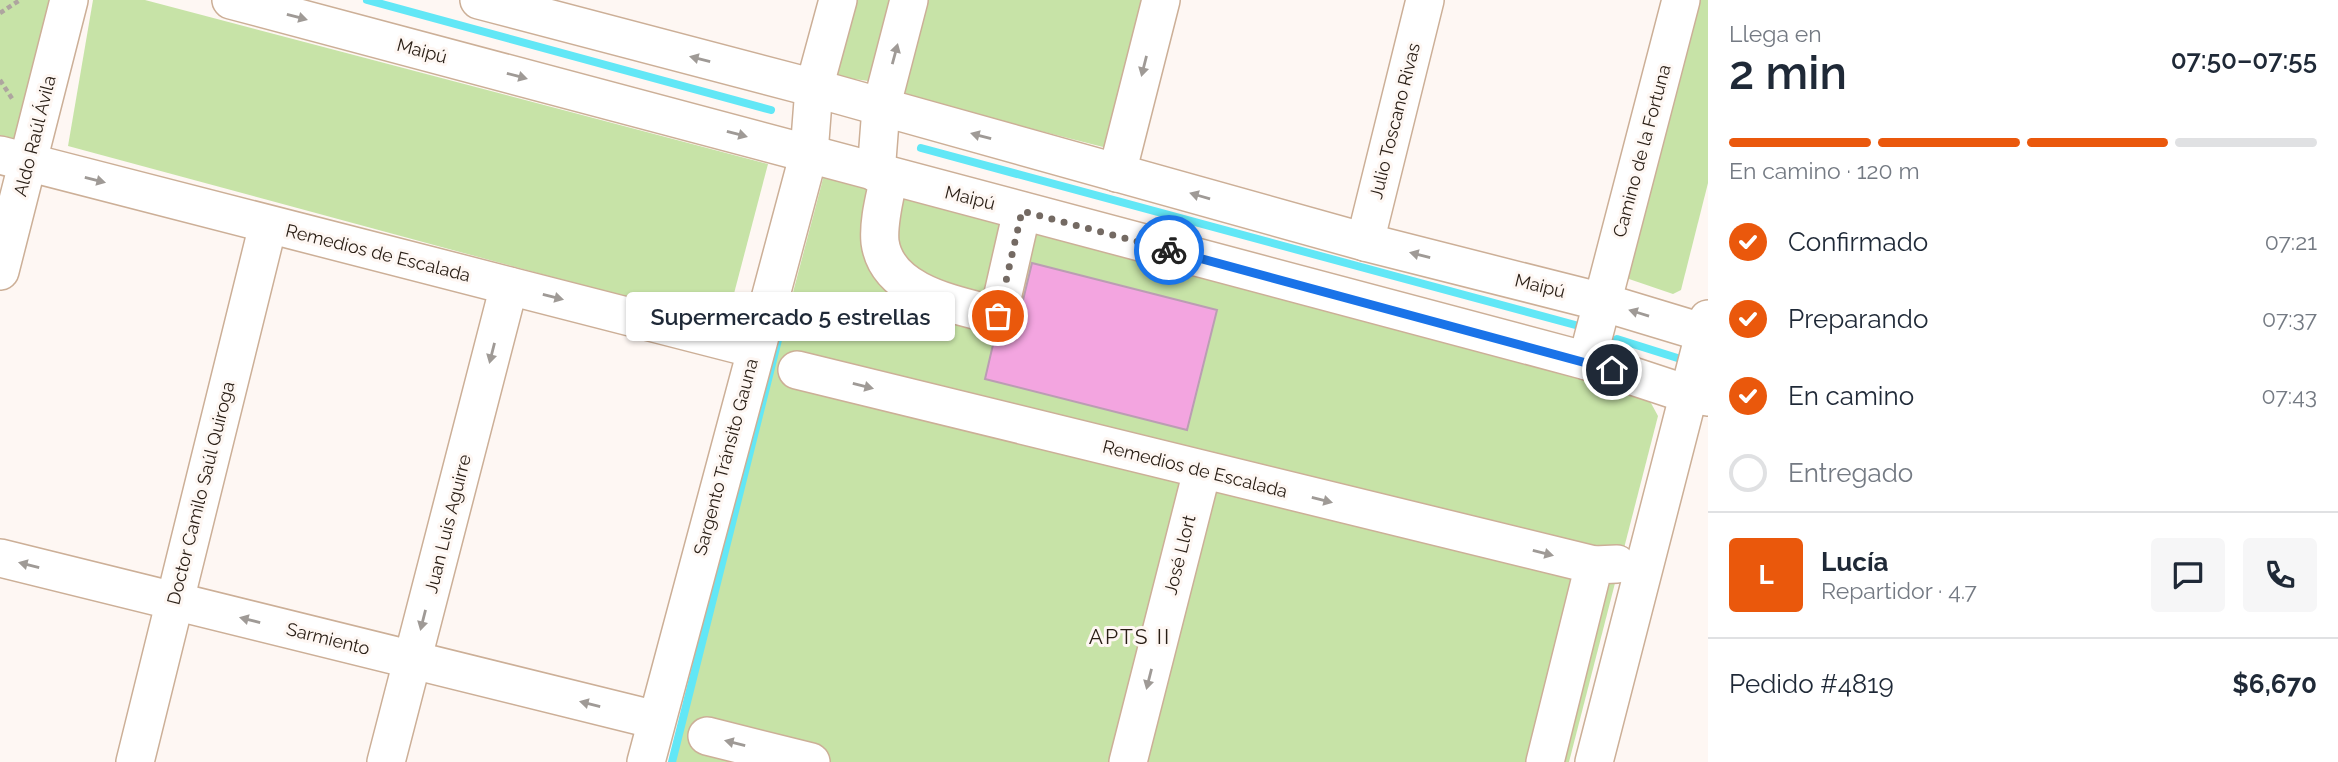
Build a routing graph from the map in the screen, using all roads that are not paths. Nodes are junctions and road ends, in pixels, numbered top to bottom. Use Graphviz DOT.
graph roads {
  1 [pos="69,0"];
  2 [pos="231,0"];
  3 [pos="479,0"];
  4 [pos="838,0"];
  5 [pos="909,0"];
  6 [pos="1161,0"];
  7 [pos="1425,0"];
  8 [pos="1681,0"];
  9 [pos="582,14"];
  10 [pos="814,88"];
  11 [pos="881,108"];
  12 [pos="809,153"];
  13 [pos="14,159"];
  14 [pos="1117,173"];
  15 [pos="882,175"];
  16 [pos="1022,211"];
  17 [pos="268,225"];
  18 [pos="1365,242"];
  19 [pos="0,271"];
  20 [pos="509,286"];
  21 [pos="1602,302"];
  22 [pos="1707,329"];
  23 [pos="755,349"];
  24 [pos="1587,361"];
  25 [pos="797,370"];
  26 [pos="1697,396"];
  27 [pos="1202,471"];
  28 [pos="0,558"];
  29 [pos="1644,562"];
  30 [pos="1594,565"];
  31 [pos="174,601"];
  32 [pos="413,660"];
  33 [pos="656,720"];
  34 [pos="708,736"];
  35 [pos="135,762"];
  36 [pos="386,762"];
  37 [pos="646,762"];
  38 [pos="811,762"];
  39 [pos="1128,762"];
  40 [pos="1545,762"];
  41 [pos="1594,762"];
  1 -- 13 [label="street, Aldo Raúl Ávila"];
  2 -- 12 [label="street, Maipú, one-way"];
  3 -- 9 [label="street, Maipú"];
  4 -- 10 [label="street"];
  11 -- 5 [label="street, one-way"];
  6 -- 14 [label="street, one-way"];
  7 -- 18 [label="street, Julio Toscano Rivas"];
  8 -- 21 [label="street, Camino de la Fortuna"];
  10 -- 9 [label="street, Maipú, one-way"];
  10 -- 11 [label="street, Maipú"];
  10 -- 12 [label="street, Sargento Tránsito Gauna"];
  14 -- 11 [label="street, Maipú, one-way"];
  11 -- 15 [label="street"];
  12 -- 15 [label="street, Maipú"];
  12 -- 23 [label="street, Sargento Tránsito Gauna"];
  13 -- 17 [label="street, Remedios de Escalada, one-way"];
  13 -- 19 [label="street, Aldo Raúl Ávila"];
  18 -- 14 [label="street, Maipú, one-way"];
  15 -- 16 [label="street, Maipú"];
  15 -- 16 [label="street"];
  16 -- 24 [label="street, Maipú"];
  17 -- 20 [label="street, Remedios de Escalada"];
  17 -- 31 [label="street, Doctor Camilo Saúl Quiroga"];
  21 -- 18 [label="street, Maipú, one-way"];
  20 -- 23 [label="street, Remedios de Escalada, one-way"];
  20 -- 32 [label="street, Juan Luis Aguirre, one-way"];
  22 -- 21 [label="street, Maipú, one-way"];
  21 -- 24 [label="street, Camino de la Fortuna"];
  22 -- 26 [label="street"];
  23 -- 33 [label="street, Sargento Tránsito Gauna"];
  24 -- 26 [label="street, Maipú"];
  25 -- 27 [label="street, Remedios de Escalada, one-way"];
  26 -- 29 [label="street"];
  27 -- 30 [label="street, Remedios de Escalada, one-way"];
  27 -- 39 [label="street, José Llort, one-way"];
  31 -- 28 [label="street, Sarmiento, one-way"];
  29 -- 30 [label="street"];
  29 -- 41 [label="street"];
  30 -- 40 [label="street"];
  32 -- 31 [label="street, Sarmiento, one-way"];
  31 -- 35 [label="street, Doctor Camilo Saúl Quiroga"];
  33 -- 32 [label="street, Sarmiento, one-way"];
  32 -- 36 [label="street, Juan Luis Aguirre"];
  33 -- 37 [label="street, Sargento Tránsito Gauna"];
  38 -- 34 [label="street, one-way"];
}
